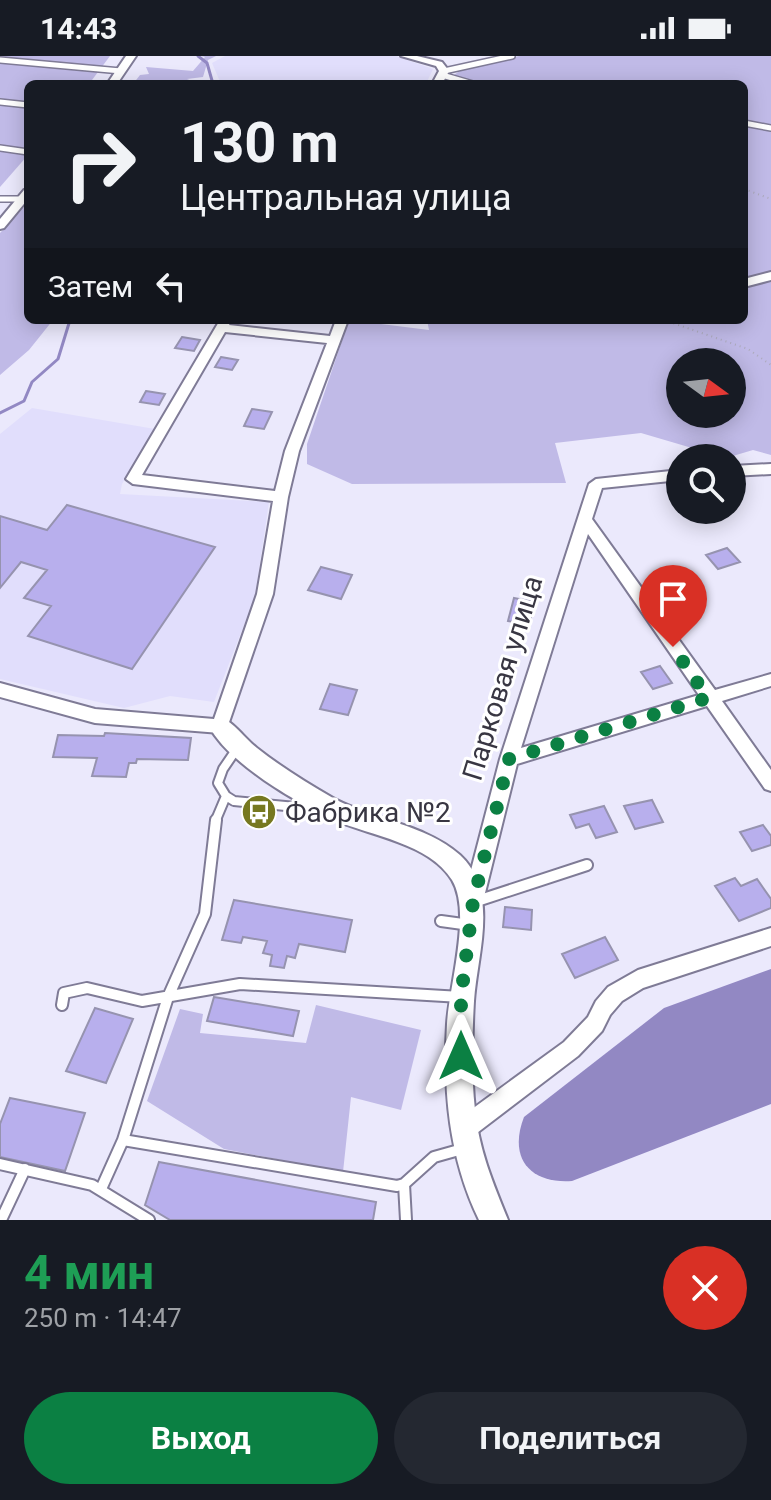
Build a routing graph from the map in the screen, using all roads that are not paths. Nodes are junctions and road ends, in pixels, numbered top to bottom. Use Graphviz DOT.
graph roads {
  1 [pos="131,56"];
  2 [pos="406,56"];
  3 [pos="512,56"];
  4 [pos="502,57"];
  5 [pos="0,60"];
  6 [pos="121,71"];
  7 [pos="441,77"];
  8 [pos="115,80"];
  9 [pos="0,102"];
  10 [pos="24,105"];
  11 [pos="748,124"];
  12 [pos="771,128"];
  13 [pos="0,148"];
  14 [pos="24,151"];
  15 [pos="24,196"];
  16 [pos="24,198"];
  17 [pos="0,199"];
  18 [pos="0,226"];
  19 [pos="771,276"];
  20 [pos="748,282"];
  21 [pos="224,324"];
  22 [pos="340,324"];
  23 [pos="334,340"];
  24 [pos="771,469"];
  25 [pos="746,470"];
  26 [pos="666,476"];
  27 [pos="281,497"];
  28 [pos="585,519"];
  29 [pos="771,680"];
  30 [pos="0,690"];
  31 [pos="708,698"];
  32 [pos="220,726"];
  33 [pos="239,746"];
  34 [pos="509,759"];
  35 [pos="771,784"];
  36 [pos="226,796"];
  37 [pos="339,812"];
  38 [pos="587,865"];
  39 [pos="472,914"];
  40 [pos="441,921"];
  41 [pos="771,937"];
  42 [pos="168,997"];
  43 [pos="461,997"];
  44 [pos="62,1005"];
  45 [pos="466,1138"];
  46 [pos="123,1140"];
  47 [pos="0,1164"];
  48 [pos="25,1169"];
  49 [pos="404,1184"];
  50 [pos="101,1189"];
  51 [pos="1,1220"];
  52 [pos="149,1220"];
  53 [pos="406,1220"];
  54 [pos="494,1220"];
  1 -- 6 [label="street"];
  2 -- 7 [label="street"];
  3 -- 4 [label="lane"];
  4 -- 7 [label="lane"];
  5 -- 6 [label="lane"];
  6 -- 8 [label="street"];
  9 -- 10 [label="lane"];
  11 -- 12 [label="lane"];
  13 -- 14 [label="lane"];
  15 -- 17 [label="lane"];
  16 -- 18 [label="street"];
  19 -- 20 [label="street"];
  21 -- 23 [label="street"];
  21 -- 27 [label="street"];
  22 -- 23 [label="street"];
  23 -- 27 [label="street"];
  24 -- 25 [label="street"];
  26 -- 28 [label="street, Парковая улица"];
  27 -- 32 [label="street"];
  28 -- 31 [label="street"];
  28 -- 34 [label="street, Парковая улица"];
  29 -- 31 [label="street"];
  30 -- 32 [label="street"];
  31 -- 34 [label="street"];
  31 -- 35 [label="street"];
  32 -- 33 [label="street"];
  33 -- 36 [label="lane"];
  33 -- 37 [label="street"];
  34 -- 39 [label="street, Парковая улица"];
  36 -- 37 [label="lane"];
  36 -- 42 [label="lane"];
  37 -- 39 [label="street"];
  38 -- 39 [label="lane"];
  39 -- 40 [label="lane"];
  39 -- 43 [label="street, Парковая улица"];
  41 -- 45 [label="street"];
  42 -- 43 [label="lane"];
  42 -- 44 [label="lane"];
  42 -- 46 [label="lane"];
  43 -- 45 [label="street, Парковая улица"];
  45 -- 49 [label="lane"];
  45 -- 54 [label="street, Парковая улица"];
  46 -- 49 [label="lane"];
  46 -- 50 [label="lane"];
  47 -- 48 [label="lane"];
  48 -- 50 [label="lane"];
  48 -- 51 [label="lane"];
  49 -- 53 [label="lane"];
  50 -- 52 [label="lane"];
}
